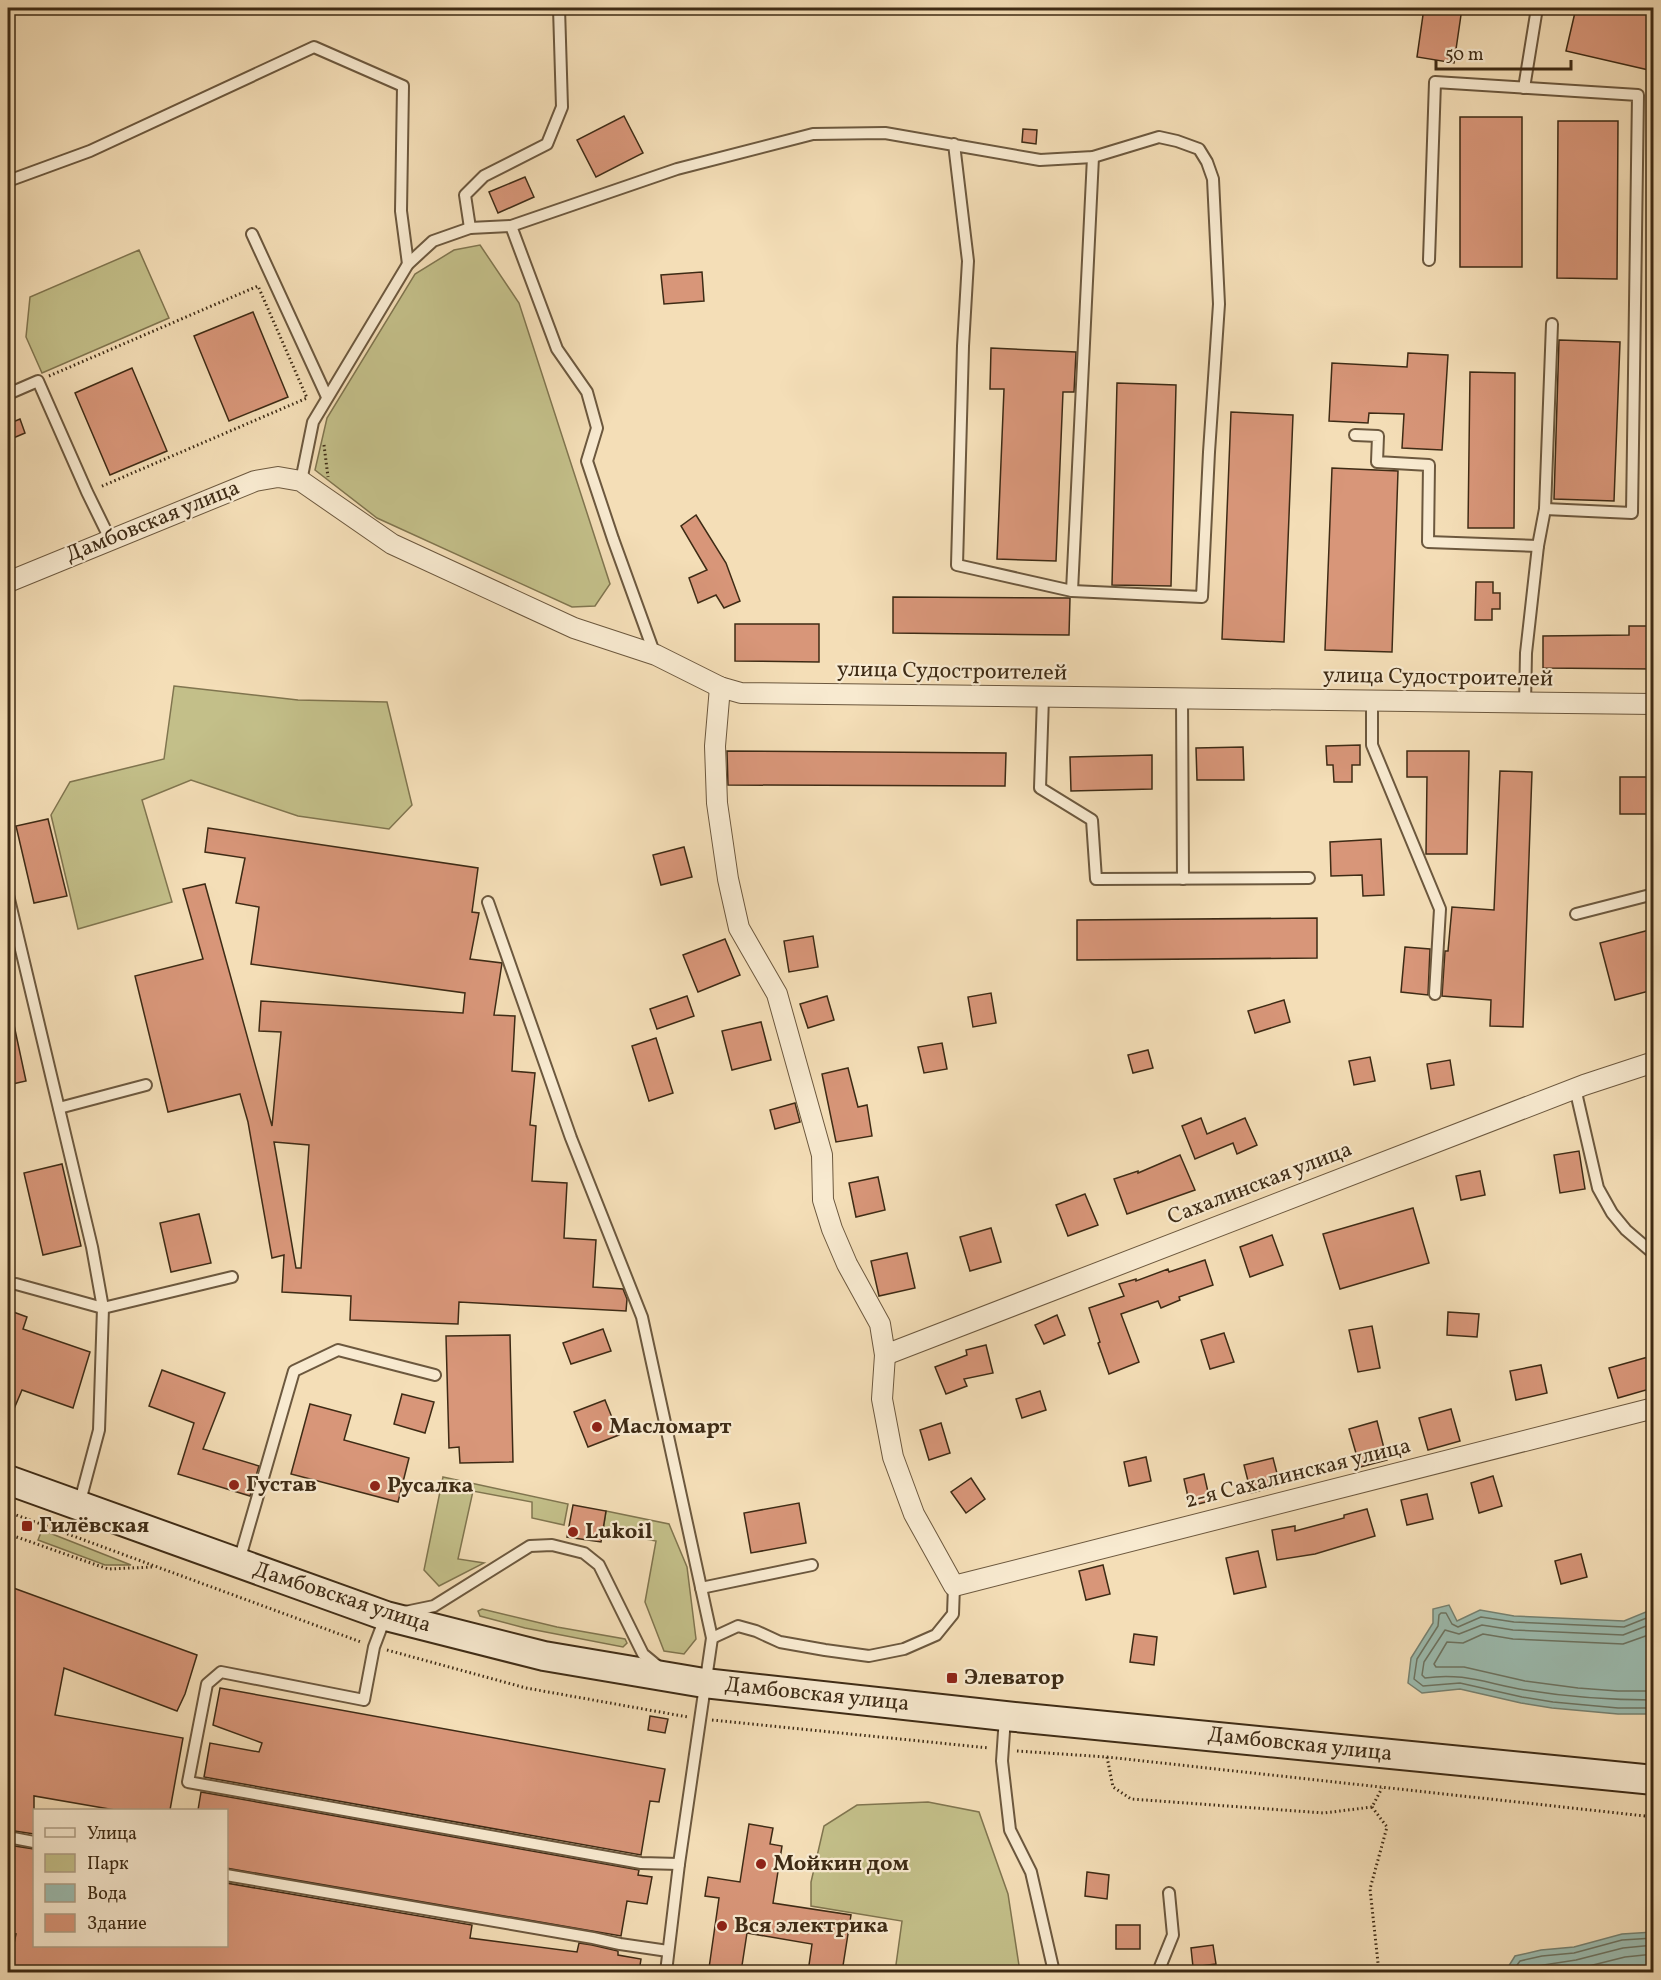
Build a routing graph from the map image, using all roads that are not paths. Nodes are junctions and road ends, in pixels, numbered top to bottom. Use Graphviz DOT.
graph roads {
  1 [pos="559,8"];
  2 [pos="1537,8"];
  3 [pos="1524,88"];
  4 [pos="954,144"];
  5 [pos="1093,157"];
  6 [pos="8,182"];
  7 [pos="511,226"];
  8 [pos="470,228"];
  9 [pos="252,234"];
  10 [pos="1429,260"];
  11 [pos="408,264"];
  12 [pos="1551,324"];
  13 [pos="8,394"];
  14 [pos="327,397"];
  15 [pos="1355,435"];
  16 [pos="301,481"];
  17 [pos="1545,509"];
  18 [pos="110,539"];
  19 [pos="1538,546"];
  20 [pos="8,582"];
  21 [pos="1072,591"];
  22 [pos="656,655"];
  23 [pos="720,687"];
  24 [pos="1043,697"];
  25 [pos="1182,699"];
  26 [pos="1372,701"];
  27 [pos="1525,704"];
  28 [pos="1653,704"];
  29 [pos="1309,878"];
  30 [pos="1183,879"];
  31 [pos="8,894"];
  32 [pos="1653,894"];
  33 [pos="488,902"];
  34 [pos="1576,914"];
  35 [pos="1435,994"];
  36 [pos="1653,1062"];
  37 [pos="146,1085"];
  38 [pos="1575,1088"];
  39 [pos="58,1108"];
  40 [pos="1653,1254"];
  41 [pos="232,1277"];
  42 [pos="16,1284"];
  43 [pos="104,1308"];
  44 [pos="885,1355"];
  45 [pos="435,1375"];
  46 [pos="1653,1408"];
  47 [pos="8,1480"];
  48 [pos="79,1506"];
  49 [pos="238,1564"];
  50 [pos="812,1565"];
  51 [pos="954,1586"];
  52 [pos="701,1588"];
  53 [pos="386,1616"];
  54 [pos="712,1638"];
  55 [pos="672,1678"];
  56 [pos="704,1683"];
  57 [pos="1005,1716"];
  58 [pos="1653,1780"];
  59 [pos="8,1837"];
  60 [pos="33,1842"];
  61 [pos="679,1864"];
  62 [pos="228,1875"];
  63 [pos="1170,1893"];
  64 [pos="668,1951"];
  65 [pos="666,1972"];
  66 [pos="1054,1972"];
  67 [pos="1161,1972"];
  1 -- 8 [label="lane"];
  2 -- 3 [label="lane"];
  3 -- 10 [label="lane"];
  3 -- 17 [label="lane"];
  4 -- 5 [label="lane"];
  4 -- 7 [label="lane"];
  4 -- 21 [label="lane"];
  5 -- 21 [label="lane"];
  5 -- 21 [label="lane"];
  6 -- 11 [label="lane"];
  7 -- 8 [label="lane"];
  7 -- 22 [label="lane"];
  8 -- 11 [label="lane"];
  9 -- 14 [label="lane"];
  11 -- 14 [label="lane"];
  12 -- 17 [label="lane"];
  13 -- 18 [label="lane"];
  14 -- 16 [label="lane"];
  15 -- 19 [label="lane"];
  16 -- 18 [label="street, Дамбовская улица"];
  16 -- 22 [label="street, улица Судостроителей"];
  17 -- 19 [label="lane"];
  18 -- 20 [label="street, Дамбовская улица"];
  19 -- 27 [label="lane"];
  22 -- 23 [label="street, улица Судостроителей"];
  23 -- 24 [label="street, улица Судостроителей"];
  23 -- 44 [label="street"];
  24 -- 25 [label="street, улица Судостроителей"];
  24 -- 30 [label="lane"];
  25 -- 26 [label="street, улица Судостроителей"];
  25 -- 30 [label="lane"];
  26 -- 27 [label="street, улица Судостроителей"];
  26 -- 35 [label="lane"];
  27 -- 28 [label="street, улица Судостроителей"];
  29 -- 30 [label="lane"];
  31 -- 39 [label="lane"];
  32 -- 34 [label="lane"];
  33 -- 52 [label="lane"];
  36 -- 38 [label="street, Сахалинская улица"];
  37 -- 39 [label="lane"];
  38 -- 40 [label="lane"];
  38 -- 44 [label="street, Сахалинская улица"];
  39 -- 43 [label="lane"];
  41 -- 43 [label="lane"];
  42 -- 43 [label="lane"];
  43 -- 48 [label="lane"];
  44 -- 51 [label="street"];
  45 -- 49 [label="lane"];
  46 -- 51 [label="street, 2-я Сахалинская улица"];
  47 -- 48 [label="main road, Дамбовская улица"];
  48 -- 49 [label="main road, Дамбовская улица"];
  49 -- 53 [label="main road, Дамбовская улица"];
  50 -- 52 [label="lane"];
  51 -- 54 [label="lane"];
  52 -- 54 [label="lane"];
  53 -- 55 [label="main road, Дамбовская улица"];
  53 -- 55 [label="lane"];
  53 -- 61 [label="lane"];
  54 -- 56 [label="lane"];
  55 -- 56 [label="main road, Дамбовская улица"];
  56 -- 57 [label="main road, Дамбовская улица"];
  56 -- 61 [label="lane"];
  57 -- 58 [label="main road, Дамбовская улица"];
  57 -- 66 [label="lane"];
  59 -- 60 [label="lane"];
  61 -- 64 [label="lane"];
  62 -- 64 [label="lane"];
  63 -- 67 [label="lane"];
  64 -- 65 [label="lane"];
}
